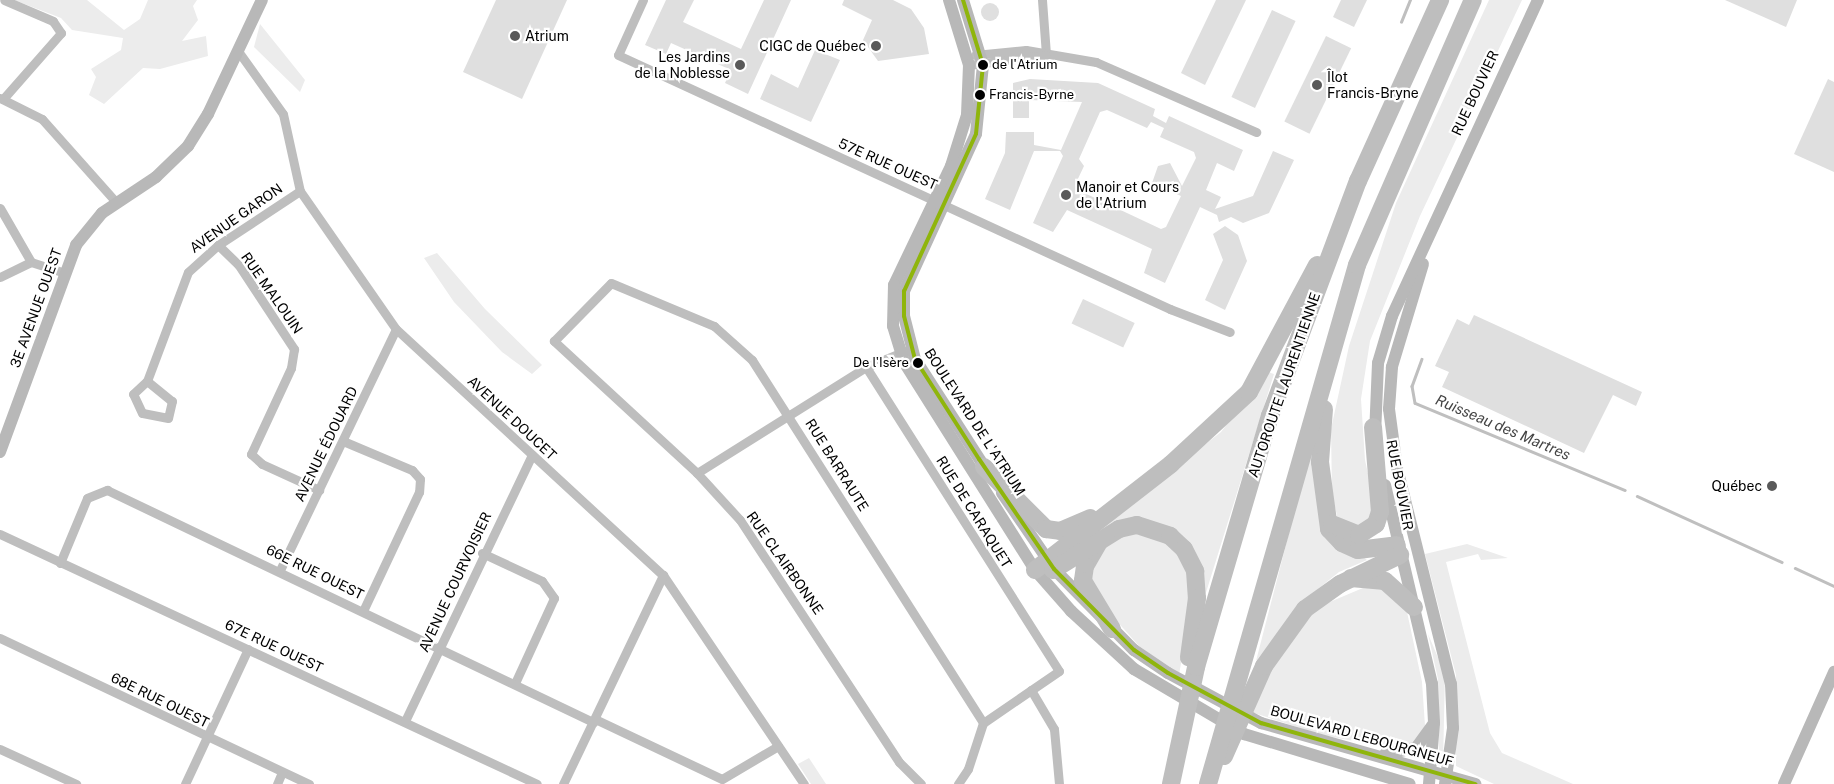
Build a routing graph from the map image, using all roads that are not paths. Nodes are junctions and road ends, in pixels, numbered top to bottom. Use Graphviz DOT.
graph roads {
  1 [pos="4,0"];
  2 [pos="262,0"];
  3 [pos="643,0"];
  4 [pos="949,0"];
  5 [pos="963,0"];
  6 [pos="1042,0"];
  7 [pos="1440,0"];
  8 [pos="1473,0"];
  9 [pos="1538,0"];
  10 [pos="238,51"];
  11 [pos="1046,55"];
  12 [pos="982,59"];
  13 [pos="968,61"];
  14 [pos="1,98"];
  15 [pos="1256,132"];
  16 [pos="1358,181"];
  17 [pos="300,190"];
  18 [pos="1443,200"];
  19 [pos="116,202"];
  20 [pos="941,203"];
  21 [pos="0,208"];
  22 [pos="218,245"];
  23 [pos="31,262"];
  24 [pos="64,273"];
  25 [pos="0,277"];
  26 [pos="611,283"];
  27 [pos="396,329"];
  28 [pos="1230,332"];
  29 [pos="906,351"];
  30 [pos="866,367"];
  31 [pos="1327,374"];
  32 [pos="147,382"];
  33 [pos="788,414"];
  34 [pos="1373,427"];
  35 [pos="343,441"];
  36 [pos="1,443"];
  37 [pos="532,455"];
  38 [pos="984,467"];
  39 [pos="697,473"];
  40 [pos="318,490"];
  41 [pos="1128,496"];
  42 [pos="1325,517"];
  43 [pos="0,534"];
  44 [pos="1102,537"];
  45 [pos="1416,544"];
  46 [pos="1398,550"];
  47 [pos="482,553"];
  48 [pos="60,562"];
  49 [pos="1045,569"];
  50 [pos="280,570"];
  51 [pos="662,575"];
  52 [pos="1350,578"];
  53 [pos="1414,608"];
  54 [pos="363,611"];
  55 [pos="1112,629"];
  56 [pos="0,638"];
  57 [pos="439,646"];
  58 [pos="248,649"];
  59 [pos="1192,666"];
  60 [pos="1834,672"];
  61 [pos="515,683"];
  62 [pos="1031,690"];
  63 [pos="1242,690"];
  64 [pos="1214,702"];
  65 [pos="594,720"];
  66 [pos="405,721"];
  67 [pos="983,723"];
  68 [pos="1434,723"];
  69 [pos="208,738"];
  70 [pos="778,746"];
  71 [pos="0,749"];
  72 [pos="1375,755"];
  73 [pos="1432,771"];
  74 [pos="282,772"];
  75 [pos="1446,779"];
  76 [pos="76,784"];
  77 [pos="185,784"];
  78 [pos="277,784"];
  79 [pos="309,784"];
  80 [pos="537,784"];
  81 [pos="563,784"];
  82 [pos="804,784"];
  83 [pos="920,784"];
  84 [pos="958,784"];
  85 [pos="1059,784"];
  86 [pos="1171,784"];
  87 [pos="1210,784"];
  88 [pos="1410,784"];
  89 [pos="1429,784"];
  90 [pos="1475,784"];
  91 [pos="1784,784"];
  1 -- 14 [label="street"];
  2 -- 10 [label="street, 3E AVENUE OUEST"];
  3 -- 20 [label="street, 57E RUE OUEST"];
  4 -- 13 [label="street, BOULEVARD DE L'ATRIUM"];
  5 -- 12 [label="street, BOULEVARD DE L'ATRIUM"];
  6 -- 11 [label="street"];
  7 -- 16 [label="highway, AUTOROUTE LAURENTIENNE"];
  8 -- 31 [label="highway"];
  9 -- 18 [label="street, RUE BOUVIER"];
  10 -- 17 [label="street, AVENUE DOUCET"];
  10 -- 19 [label="street, 3E AVENUE OUEST"];
  11 -- 12 [label="street"];
  11 -- 15 [label="street"];
  12 -- 13 [label="street"];
  12 -- 20 [label="street, BOULEVARD DE L'ATRIUM"];
  13 -- 20 [label="street, BOULEVARD DE L'ATRIUM"];
  14 -- 19 [label="street"];
  16 -- 41 [label="highway"];
  16 -- 59 [label="highway, AUTOROUTE LAURENTIENNE"];
  17 -- 22 [label="street, AVENUE GARON"];
  17 -- 27 [label="street, AVENUE DOUCET"];
  18 -- 34 [label="street, RUE BOUVIER"];
  18 -- 45 [label="street, RUE BOUVIER"];
  19 -- 24 [label="street, 3E AVENUE OUEST"];
  20 -- 28 [label="street, 57E RUE OUEST"];
  20 -- 29 [label="street, BOULEVARD DE L'ATRIUM"];
  21 -- 23 [label="street"];
  22 -- 32 [label="street, AVENUE GARON"];
  22 -- 40 [label="street, RUE MALOUIN"];
  23 -- 24 [label="street"];
  23 -- 25 [label="street"];
  24 -- 36 [label="street, 3E AVENUE OUEST"];
  26 -- 33 [label="street, RUE BARRAUTE"];
  26 -- 39 [label="street, RUE CLAIRBONNE"];
  27 -- 35 [label="street, AVENUE ÉDOUARD"];
  27 -- 37 [label="street, AVENUE DOUCET"];
  29 -- 30 [label="street"];
  29 -- 38 [label="street, BOULEVARD DE L'ATRIUM"];
  29 -- 49 [label="street, BOULEVARD DE L'ATRIUM"];
  30 -- 33 [label="street"];
  30 -- 62 [label="street, RUE DE CARAQUET"];
  31 -- 42 [label="highway"];
  31 -- 63 [label="highway"];
  32 -- 32 [label="street, AVENUE GARON"];
  33 -- 39 [label="street"];
  33 -- 67 [label="street, RUE BARRAUTE"];
  34 -- 42 [label="highway"];
  34 -- 46 [label="street, RUE BOUVIER"];
  35 -- 40 [label="street, AVENUE ÉDOUARD"];
  35 -- 54 [label="street"];
  37 -- 47 [label="street, AVENUE COURVOISIER"];
  37 -- 51 [label="street, AVENUE DOUCET"];
  38 -- 41 [label="highway"];
  38 -- 49 [label="street, BOULEVARD DE L'ATRIUM"];
  39 -- 83 [label="street, RUE CLAIRBONNE"];
  40 -- 50 [label="street, AVENUE ÉDOUARD"];
  41 -- 49 [label="highway"];
  42 -- 46 [label="highway"];
  43 -- 48 [label="street, 67E RUE OUEST"];
  44 -- 49 [label="highway"];
  44 -- 55 [label="highway"];
  44 -- 59 [label="highway"];
  45 -- 46 [label="street"];
  45 -- 75 [label="street, RUE BOUVIER"];
  46 -- 52 [label="highway"];
  46 -- 53 [label="street, RUE BOUVIER"];
  47 -- 57 [label="street, AVENUE COURVOISIER"];
  47 -- 61 [label="street"];
  48 -- 50 [label="street, 66E RUE OUEST"];
  48 -- 58 [label="street, 67E RUE OUEST"];
  49 -- 55 [label="street, BOULEVARD DE L'ATRIUM"];
  49 -- 88 [label="street, BOULEVARD DE L'ATRIUM"];
  50 -- 54 [label="street, 66E RUE OUEST"];
  51 -- 65 [label="street"];
  51 -- 70 [label="street, AVENUE DOUCET"];
  52 -- 53 [label="highway"];
  52 -- 63 [label="highway"];
  53 -- 68 [label="street, RUE BOUVIER"];
  54 -- 57 [label="street, 66E RUE OUEST"];
  55 -- 64 [label="street, BOULEVARD DE L'ATRIUM"];
  56 -- 69 [label="street, 68E RUE OUEST"];
  57 -- 61 [label="street, 66E RUE OUEST"];
  57 -- 66 [label="street, AVENUE COURVOISIER"];
  58 -- 66 [label="street, 67E RUE OUEST"];
  58 -- 69 [label="street"];
  59 -- 86 [label="highway, AUTOROUTE LAURENTIENNE"];
  60 -- 91 [label="street"];
  61 -- 65 [label="street, 66E RUE OUEST"];
  62 -- 67 [label="street"];
  62 -- 85 [label="street"];
  63 -- 87 [label="highway"];
  64 -- 72 [label="street, BOULEVARD LEBOURGNEUF"];
  65 -- 70 [label="street, 66E RUE OUEST"];
  65 -- 81 [label="street"];
  66 -- 80 [label="street, 67E RUE OUEST"];
  67 -- 84 [label="street"];
  68 -- 72 [label="street"];
  68 -- 73 [label="street, RUE BOUVIER"];
  69 -- 74 [label="street, 68E RUE OUEST"];
  69 -- 77 [label="street"];
  70 -- 82 [label="street, AVENUE DOUCET"];
  71 -- 76 [label="street"];
  72 -- 73 [label="street, BOULEVARD LEBOURGNEUF"];
  73 -- 75 [label="street, BOULEVARD LEBOURGNEUF"];
  73 -- 89 [label="street, RUE BOUVIER"];
  74 -- 78 [label="street"];
  74 -- 79 [label="street, 68E RUE OUEST"];
  75 -- 90 [label="street, BOULEVARD LEBOURGNEUF"];
}
